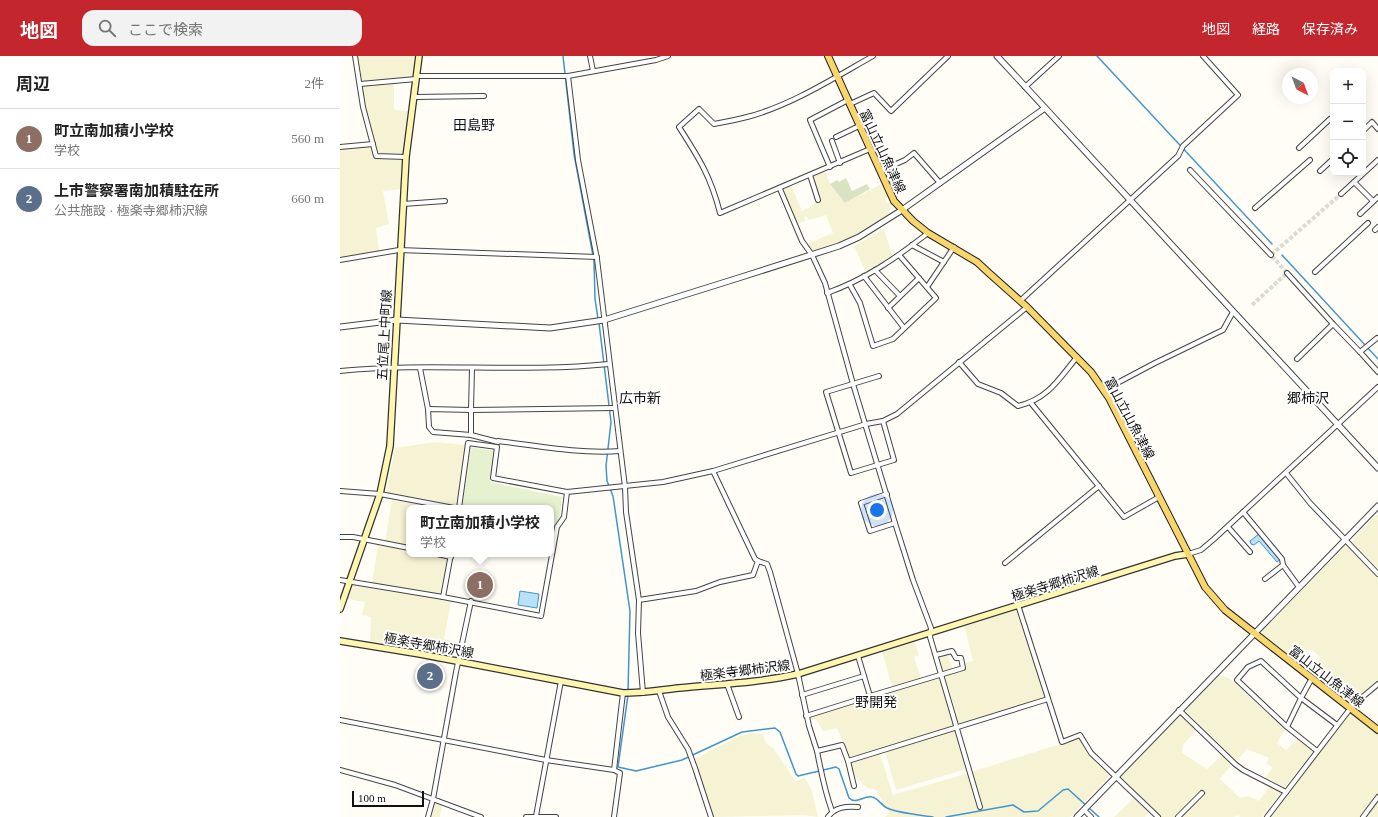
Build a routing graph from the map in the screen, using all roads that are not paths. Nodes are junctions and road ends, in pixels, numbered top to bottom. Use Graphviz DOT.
graph roads {
  1 [pos="355,56"];
  2 [pos="419,56"];
  3 [pos="590,56"];
  4 [pos="668,56"];
  5 [pos="828,56"];
  6 [pos="873,56"];
  7 [pos="948,56"];
  8 [pos="997,56"];
  9 [pos="1059,56"];
  10 [pos="1203,56"];
  11 [pos="593,72"];
  12 [pos="568,76"];
  13 [pos="837,77"];
  14 [pos="416,78"];
  15 [pos="360,84"];
  16 [pos="1025,87"];
  17 [pos="414,96"];
  18 [pos="484,96"];
  19 [pos="849,102"];
  20 [pos="1045,108"];
  21 [pos="1330,119"];
  22 [pos="859,126"];
  23 [pos="1366,128"];
  24 [pos="1378,129"];
  25 [pos="836,137"];
  26 [pos="832,141"];
  27 [pos="373,144"];
  28 [pos="340,147"];
  29 [pos="1299,148"];
  30 [pos="870,149"];
  31 [pos="406,157"];
  32 [pos="1310,160"];
  33 [pos="1378,160"];
  34 [pos="1330,162"];
  35 [pos="840,163"];
  36 [pos="830,167"];
  37 [pos="1190,170"];
  38 [pos="880,171"];
  39 [pos="1320,171"];
  40 [pos="810,176"];
  41 [pos="1354,182"];
  42 [pos="940,183"];
  43 [pos="780,189"];
  44 [pos="1341,194"];
  45 [pos="1378,197"];
  46 [pos="818,200"];
  47 [pos="1129,200"];
  48 [pos="445,201"];
  49 [pos="1373,201"];
  50 [pos="403,204"];
  51 [pos="1255,208"];
  52 [pos="902,210"];
  53 [pos="1360,214"];
  54 [pos="1368,223"];
  55 [pos="928,233"];
  56 [pos="912,245"];
  57 [pos="954,247"];
  58 [pos="399,250"];
  59 [pos="812,255"];
  60 [pos="1271,255"];
  61 [pos="900,256"];
  62 [pos="597,257"];
  63 [pos="340,260"];
  64 [pos="944,262"];
  65 [pos="875,270"];
  66 [pos="1315,272"];
  67 [pos="1287,273"];
  68 [pos="864,276"];
  69 [pos="919,278"];
  70 [pos="850,285"];
  71 [pos="927,287"];
  72 [pos="827,293"];
  73 [pos="900,296"];
  74 [pos="1020,301"];
  75 [pos="1027,307"];
  76 [pos="888,308"];
  77 [pos="1233,312"];
  78 [pos="397,320"];
  79 [pos="604,320"];
  80 [pos="1333,324"];
  81 [pos="340,327"];
  82 [pos="904,328"];
  83 [pos="1377,338"];
  84 [pos="1360,352"];
  85 [pos="1077,357"];
  86 [pos="1297,359"];
  87 [pos="959,362"];
  88 [pos="609,364"];
  89 [pos="394,368"];
  90 [pos="420,368"];
  91 [pos="472,368"];
  92 [pos="340,371"];
  93 [pos="1378,372"];
  94 [pos="879,376"];
  95 [pos="853,384"];
  96 [pos="1378,387"];
  97 [pos="1104,390"];
  98 [pos="1031,403"];
  99 [pos="614,408"];
  100 [pos="428,409"];
  101 [pos="471,410"];
  102 [pos="883,421"];
  103 [pos="866,424"];
  104 [pos="1338,425"];
  105 [pos="838,433"];
  106 [pos="471,435"];
  107 [pos="498,441"];
  108 [pos="497,447"];
  109 [pos="620,451"];
  110 [pos="879,465"];
  111 [pos="1378,468"];
  112 [pos="713,471"];
  113 [pos="1286,473"];
  114 [pos="1099,486"];
  115 [pos="625,487"];
  116 [pos="340,491"];
  117 [pos="567,492"];
  118 [pos="380,494"];
  119 [pos="887,494"];
  120 [pos="1159,497"];
  121 [pos="438,505"];
  122 [pos="460,505"];
  123 [pos="1378,506"];
  124 [pos="1243,512"];
  125 [pos="895,523"];
  126 [pos="1228,527"];
  127 [pos="340,537"];
  128 [pos="365,539"];
  129 [pos="1347,539"];
  130 [pos="554,544"];
  131 [pos="406,547"];
  132 [pos="1250,552"];
  133 [pos="1188,554"];
  134 [pos="451,557"];
  135 [pos="552,557"];
  136 [pos="758,561"];
  137 [pos="1005,563"];
  138 [pos="1283,565"];
  139 [pos="1378,574"];
  140 [pos="1264,579"];
  141 [pos="340,580"];
  142 [pos="349,581"];
  143 [pos="1299,587"];
  144 [pos="443,597"];
  145 [pos="639,600"];
  146 [pos="471,601"];
  147 [pos="1018,605"];
  148 [pos="340,609"];
  149 [pos="932,632"];
  150 [pos="1255,634"];
  151 [pos="340,641"];
  152 [pos="936,655"];
  153 [pos="858,656"];
  154 [pos="458,662"];
  155 [pos="798,674"];
  156 [pos="942,675"];
  157 [pos="864,676"];
  158 [pos="1312,678"];
  159 [pos="561,681"];
  160 [pos="727,684"];
  161 [pos="1378,684"];
  162 [pos="659,691"];
  163 [pos="623,693"];
  164 [pos="643,693"];
  165 [pos="802,695"];
  166 [pos="870,696"];
  167 [pos="1301,698"];
  168 [pos="1048,699"];
  169 [pos="1350,708"];
  170 [pos="1179,710"];
  171 [pos="806,716"];
  172 [pos="739,717"];
  173 [pos="340,720"];
  174 [pos="1337,725"];
  175 [pos="957,727"];
  176 [pos="1287,727"];
  177 [pos="1378,730"];
  178 [pos="444,740"];
  179 [pos="817,751"];
  180 [pos="1317,751"];
  181 [pos="546,760"];
  182 [pos="848,761"];
  183 [pos="340,770"];
  184 [pos="614,770"];
  185 [pos="1116,776"];
  186 [pos="854,786"];
  187 [pos="1286,792"];
  188 [pos="1202,793"];
  189 [pos="1378,797"];
  190 [pos="433,799"];
  191 [pos="858,807"];
  192 [pos="980,807"];
  193 [pos="1084,810"];
  194 [pos="832,811"];
  195 [pos="536,816"];
  196 [pos="428,817"];
  197 [pos="481,817"];
  198 [pos="526,817"];
  199 [pos="556,817"];
  200 [pos="614,817"];
  201 [pos="711,817"];
  202 [pos="828,817"];
  203 [pos="1077,817"];
  204 [pos="1092,817"];
  205 [pos="1158,817"];
  206 [pos="1178,817"];
  207 [pos="1267,817"];
  208 [pos="1363,817"];
  1 -- 15 [label="street"];
  2 -- 14 [label="main road, 五位尾上中町線"];
  3 -- 11 [label="street"];
  4 -- 11 [label="street"];
  5 -- 13 [label="main road, 富山立山魚津線"];
  6 -- 13 [label="street"];
  7 -- 19 [label="street"];
  8 -- 16 [label="street"];
  9 -- 16 [label="street"];
  10 -- 47 [label="street"];
  11 -- 12 [label="street"];
  12 -- 14 [label="street"];
  12 -- 62 [label="street"];
  13 -- 19 [label="main road, 富山立山魚津線"];
  13 -- 43 [label="street"];
  14 -- 15 [label="street"];
  14 -- 17 [label="main road, 五位尾上中町線"];
  15 -- 27 [label="street"];
  16 -- 20 [label="street"];
  17 -- 18 [label="street"];
  17 -- 31 [label="main road, 五位尾上中町線"];
  19 -- 22 [label="main road, 富山立山魚津線"];
  19 -- 36 [label="street"];
  20 -- 42 [label="street"];
  20 -- 47 [label="street"];
  21 -- 29 [label="street"];
  22 -- 25 [label="street"];
  22 -- 30 [label="main road, 富山立山魚津線"];
  23 -- 24 [label="street"];
  26 -- 35 [label="street"];
  27 -- 28 [label="street"];
  27 -- 31 [label="street"];
  30 -- 35 [label="street"];
  30 -- 38 [label="main road, 富山立山魚津線"];
  31 -- 50 [label="main road, 五位尾上中町線"];
  32 -- 51 [label="street"];
  33 -- 41 [label="street"];
  34 -- 39 [label="street"];
  35 -- 36 [label="street"];
  36 -- 40 [label="street"];
  37 -- 60 [label="street"];
  38 -- 42 [label="street"];
  38 -- 52 [label="main road, 富山立山魚津線"];
  40 -- 43 [label="street"];
  40 -- 46 [label="street"];
  41 -- 44 [label="street"];
  41 -- 49 [label="street"];
  42 -- 52 [label="street"];
  43 -- 59 [label="street"];
  45 -- 49 [label="street"];
  47 -- 74 [label="street"];
  47 -- 77 [label="street"];
  48 -- 50 [label="street"];
  49 -- 53 [label="street"];
  50 -- 58 [label="main road, 五位尾上中町線"];
  52 -- 55 [label="main road, 富山立山魚津線"];
  52 -- 59 [label="street"];
  54 -- 66 [label="street"];
  55 -- 56 [label="street"];
  55 -- 57 [label="main road, 富山立山魚津線"];
  56 -- 61 [label="street"];
  56 -- 64 [label="street"];
  57 -- 64 [label="street"];
  57 -- 74 [label="main road, 富山立山魚津線"];
  58 -- 62 [label="street"];
  58 -- 63 [label="street"];
  58 -- 78 [label="main road, 五位尾上中町線"];
  59 -- 72 [label="street"];
  59 -- 79 [label="street"];
  61 -- 65 [label="street"];
  61 -- 69 [label="street"];
  62 -- 79 [label="street"];
  64 -- 71 [label="street"];
  65 -- 68 [label="street"];
  65 -- 73 [label="street"];
  67 -- 80 [label="street"];
  68 -- 70 [label="street"];
  68 -- 76 [label="street"];
  69 -- 71 [label="street"];
  69 -- 73 [label="street"];
  70 -- 72 [label="street"];
  70 -- 82 [label="street"];
  71 -- 82 [label="street"];
  72 -- 95 [label="street"];
  73 -- 76 [label="street"];
  74 -- 75 [label="main road, 富山立山魚津線"];
  75 -- 85 [label="main road, 富山立山魚津線"];
  75 -- 87 [label="street"];
  76 -- 82 [label="street"];
  77 -- 97 [label="street"];
  77 -- 104 [label="street"];
  78 -- 79 [label="street"];
  78 -- 81 [label="street"];
  78 -- 89 [label="main road, 五位尾上中町線"];
  79 -- 88 [label="street"];
  80 -- 84 [label="street"];
  80 -- 86 [label="street"];
  83 -- 84 [label="street"];
  84 -- 93 [label="street"];
  85 -- 97 [label="main road, 富山立山魚津線"];
  85 -- 98 [label="street"];
  87 -- 98 [label="street"];
  87 -- 102 [label="street"];
  88 -- 91 [label="street"];
  88 -- 99 [label="street"];
  89 -- 90 [label="street"];
  89 -- 92 [label="street"];
  89 -- 118 [label="main road, 五位尾上中町線"];
  90 -- 91 [label="street"];
  90 -- 100 [label="street"];
  91 -- 101 [label="street"];
  94 -- 95 [label="street"];
  95 -- 103 [label="street"];
  95 -- 105 [label="street"];
  96 -- 104 [label="street"];
  97 -- 120 [label="main road, 富山立山魚津線"];
  98 -- 114 [label="street"];
  99 -- 101 [label="street"];
  99 -- 109 [label="street"];
  100 -- 101 [label="street"];
  100 -- 106 [label="street"];
  101 -- 106 [label="street"];
  102 -- 103 [label="street"];
  102 -- 110 [label="street"];
  103 -- 105 [label="street"];
  103 -- 110 [label="street"];
  104 -- 111 [label="street"];
  104 -- 113 [label="street"];
  105 -- 110 [label="street"];
  105 -- 112 [label="street"];
  106 -- 107 [label="street"];
  107 -- 108 [label="street"];
  107 -- 109 [label="street"];
  108 -- 117 [label="street"];
  108 -- 122 [label="street"];
  109 -- 115 [label="street"];
  110 -- 119 [label="street"];
  112 -- 115 [label="street"];
  112 -- 136 [label="street"];
  113 -- 124 [label="street"];
  113 -- 129 [label="street"];
  114 -- 120 [label="street"];
  114 -- 137 [label="street"];
  115 -- 117 [label="street"];
  115 -- 145 [label="street"];
  116 -- 118 [label="street"];
  117 -- 130 [label="street"];
  118 -- 121 [label="street"];
  118 -- 128 [label="main road, 五位尾上中町線"];
  119 -- 125 [label="street"];
  119 -- 125 [label="street"];
  120 -- 133 [label="main road, 富山立山魚津線"];
  123 -- 129 [label="street"];
  124 -- 126 [label="street"];
  124 -- 138 [label="street"];
  125 -- 149 [label="street"];
  126 -- 132 [label="street"];
  126 -- 133 [label="street"];
  127 -- 128 [label="street"];
  128 -- 131 [label="street"];
  128 -- 142 [label="main road, 五位尾上中町線"];
  129 -- 139 [label="street"];
  129 -- 143 [label="street"];
  133 -- 147 [label="main road, 極楽寺郷柿沢線"];
  133 -- 150 [label="main road, 富山立山魚津線"];
  134 -- 144 [label="street"];
  135 -- 146 [label="street"];
  136 -- 145 [label="street"];
  136 -- 155 [label="street"];
  138 -- 140 [label="street"];
  138 -- 143 [label="street"];
  141 -- 142 [label="street"];
  142 -- 144 [label="street"];
  142 -- 148 [label="main road, 五位尾上中町線"];
  143 -- 150 [label="street"];
  144 -- 146 [label="street"];
  145 -- 164 [label="street"];
  146 -- 154 [label="street"];
  147 -- 149 [label="main road, 極楽寺郷柿沢線"];
  147 -- 168 [label="street"];
  149 -- 152 [label="street"];
  149 -- 153 [label="main road, 極楽寺郷柿沢線"];
  150 -- 158 [label="main road, 富山立山魚津線"];
  150 -- 170 [label="street"];
  151 -- 154 [label="main road, 極楽寺郷柿沢線"];
  152 -- 156 [label="street"];
  152 -- 156 [label="street"];
  153 -- 155 [label="main road, 極楽寺郷柿沢線"];
  153 -- 157 [label="street"];
  154 -- 159 [label="main road, 極楽寺郷柿沢線"];
  154 -- 178 [label="street"];
  155 -- 160 [label="main road, 極楽寺郷柿沢線"];
  155 -- 165 [label="street"];
  156 -- 166 [label="street"];
  156 -- 175 [label="street"];
  157 -- 165 [label="street"];
  157 -- 166 [label="street"];
  158 -- 167 [label="street"];
  158 -- 169 [label="main road, 富山立山魚津線"];
  159 -- 163 [label="main road, 極楽寺郷柿沢線"];
  159 -- 181 [label="street"];
  160 -- 162 [label="main road, 極楽寺郷柿沢線"];
  160 -- 172 [label="street"];
  161 -- 169 [label="street"];
  162 -- 164 [label="main road, 極楽寺郷柿沢線"];
  162 -- 201 [label="street"];
  163 -- 164 [label="main road, 極楽寺郷柿沢線"];
  163 -- 184 [label="street"];
  165 -- 171 [label="street"];
  166 -- 171 [label="street"];
  167 -- 174 [label="street"];
  167 -- 176 [label="street"];
  167 -- 176 [label="street"];
  168 -- 175 [label="street"];
  168 -- 185 [label="street"];
  169 -- 174 [label="street"];
  169 -- 177 [label="main road, 富山立山魚津線"];
  170 -- 185 [label="street"];
  170 -- 187 [label="street"];
  171 -- 179 [label="street"];
  173 -- 178 [label="street"];
  174 -- 180 [label="street"];
  175 -- 182 [label="street"];
  175 -- 192 [label="street"];
  176 -- 180 [label="street"];
  178 -- 181 [label="street"];
  178 -- 190 [label="street"];
  179 -- 182 [label="street"];
  179 -- 194 [label="street"];
  180 -- 187 [label="street"];
  181 -- 184 [label="street"];
  181 -- 195 [label="street"];
  182 -- 186 [label="street"];
  183 -- 190 [label="street"];
  184 -- 200 [label="street"];
  185 -- 193 [label="street"];
  185 -- 205 [label="street"];
  187 -- 207 [label="street"];
  188 -- 206 [label="street"];
  189 -- 208 [label="street"];
  190 -- 196 [label="street"];
  190 -- 197 [label="street"];
  191 -- 194 [label="street"];
  193 -- 203 [label="street"];
  193 -- 204 [label="street"];
  194 -- 202 [label="street"];
  195 -- 198 [label="street"];
  195 -- 199 [label="street"];
}
